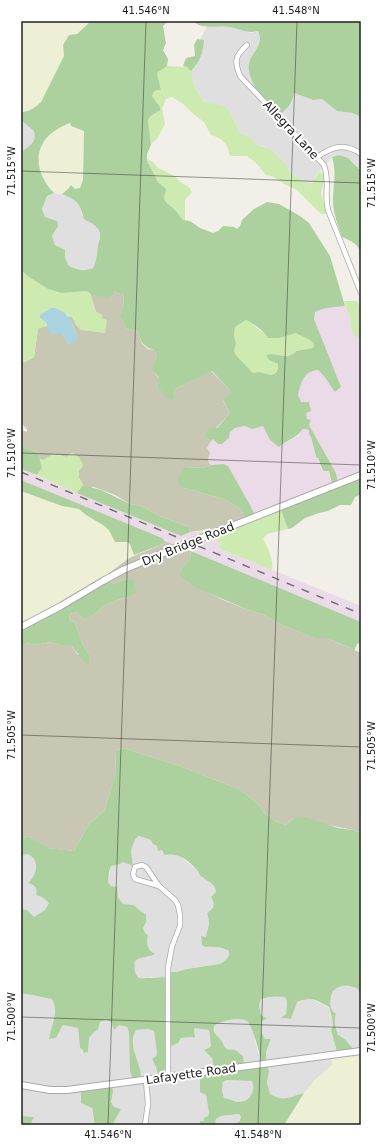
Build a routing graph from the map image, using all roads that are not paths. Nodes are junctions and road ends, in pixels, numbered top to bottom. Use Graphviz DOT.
graph roads {
  1 [pos="247,45"];
  2 [pos="361,154"];
  3 [pos="317,157"];
  4 [pos="361,293"];
  5 [pos="361,475"];
  6 [pos="21,627"];
  7 [pos="159,886"];
  8 [pos="361,1052"];
  9 [pos="168,1077"];
  10 [pos="146,1080"];
  11 [pos="21,1085"];
  12 [pos="145,1125"];
  1 -- 3 [label="street, Allegra Lane"];
  2 -- 3 [label="street"];
  3 -- 4 [label="street, Allegra Lane"];
  5 -- 6 [label="street, Dry Bridge Road, bridge"];
  7 -- 7 [label="street"];
  7 -- 9 [label="street"];
  8 -- 9 [label="street, Lafayette Road"];
  9 -- 10 [label="street, Lafayette Road"];
  10 -- 11 [label="street, Lafayette Road"];
  10 -- 12 [label="street"];
}
